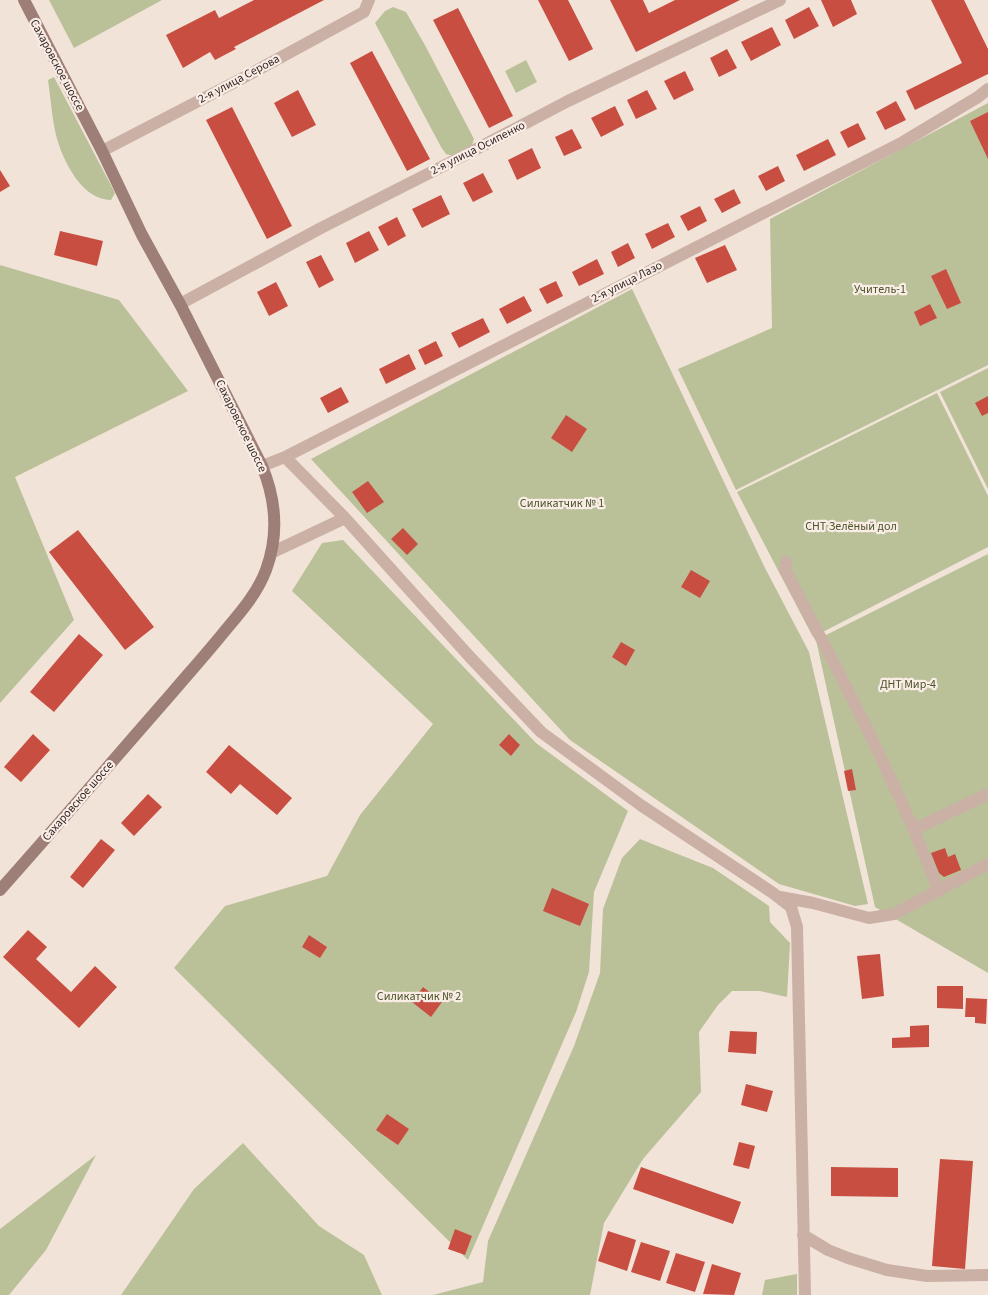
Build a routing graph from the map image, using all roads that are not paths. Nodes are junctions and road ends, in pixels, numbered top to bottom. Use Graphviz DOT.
graph roads {
  1 [pos="24,0"];
  2 [pos="369,0"];
  3 [pos="780,0"];
  4 [pos="988,89"];
  5 [pos="102,151"];
  6 [pos="180,304"];
  7 [pos="285,457"];
  8 [pos="262,466"];
  9 [pos="346,518"];
  10 [pos="271,553"];
  11 [pos="786,562"];
  12 [pos="988,794"];
  13 [pos="915,829"];
  14 [pos="988,864"];
  15 [pos="0,890"];
  16 [pos="939,891"];
  17 [pos="778,896"];
  18 [pos="804,1235"];
  19 [pos="988,1275"];
  20 [pos="804,1295"];
  1 -- 5 [label="main road, Сахаровское шоссе"];
  2 -- 5 [label="street, 2-я улица Серова"];
  3 -- 6 [label="street, 2-я улица Осипенко"];
  4 -- 7 [label="street, 2-я улица Лазо"];
  5 -- 6 [label="main road, Сахаровское шоссе"];
  6 -- 8 [label="main road, Сахаровское шоссе"];
  7 -- 8 [label="street, 2-я улица Лазо"];
  7 -- 9 [label="street"];
  8 -- 10 [label="main road, Сахаровское шоссе"];
  9 -- 10 [label="street"];
  9 -- 17 [label="street"];
  10 -- 15 [label="main road, Сахаровское шоссе"];
  11 -- 13 [label="street"];
  12 -- 13 [label="street"];
  13 -- 16 [label="street"];
  14 -- 16 [label="street"];
  16 -- 17 [label="street"];
  17 -- 18 [label="street"];
  18 -- 19 [label="street"];
  18 -- 20 [label="street"];
}
